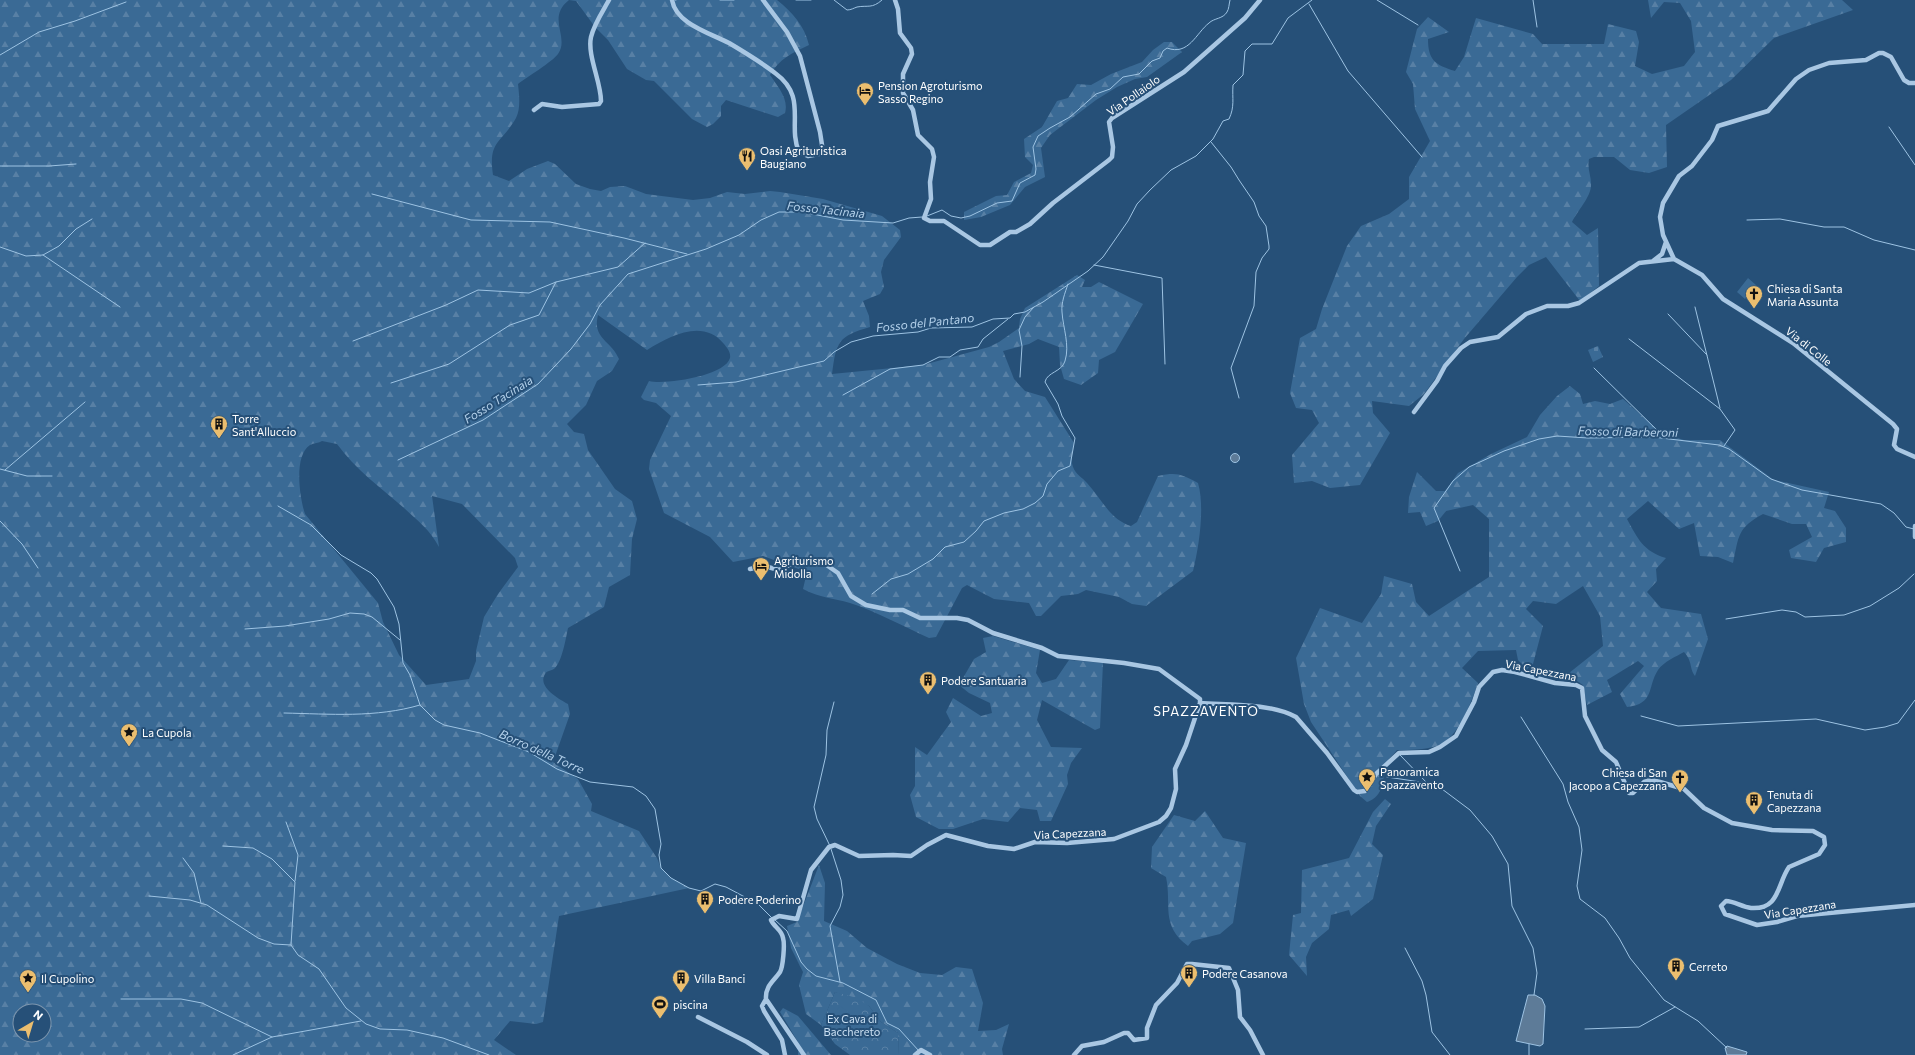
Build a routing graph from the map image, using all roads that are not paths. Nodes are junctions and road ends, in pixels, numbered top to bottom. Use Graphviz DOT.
graph roads {
  1 [pos="609,0"];
  2 [pos="672,0"];
  3 [pos="763,0"];
  4 [pos="895,0"];
  5 [pos="1260,0"];
  6 [pos="1915,83"];
  7 [pos="534,110"];
  8 [pos="1666,242"];
  9 [pos="1674,259"];
  10 [pos="1652,262"];
  11 [pos="1414,412"];
  12 [pos="1915,457"];
  13 [pos="750,570"];
  14 [pos="1200,701"];
  15 [pos="1915,905"];
  16 [pos="766,999"];
  17 [pos="698,1017"];
  18 [pos="918,1052"];
  19 [pos="767,1055"];
  20 [pos="785,1055"];
  21 [pos="804,1055"];
  22 [pos="930,1055"];
  23 [pos="1074,1055"];
  24 [pos="1263,1055"];
  1 -- 7 [label="street"];
  2 -- 3 [label="street"];
  4 -- 5 [label="street, Via Pollaiolo"];
  6 -- 8 [label="street"];
  8 -- 9 [label="street"];
  8 -- 10 [label="street"];
  9 -- 10 [label="street"];
  9 -- 12 [label="street, Via di Colle"];
  10 -- 11 [label="street"];
  13 -- 14 [label="street"];
  14 -- 15 [label="street, Via Capezzana"];
  14 -- 16 [label="street, Via Capezzana"];
  16 -- 20 [label="street"];
  16 -- 21 [label="street"];
  17 -- 19 [label="street"];
  18 -- 22 [label="street"];
  23 -- 24 [label="street"];
}
